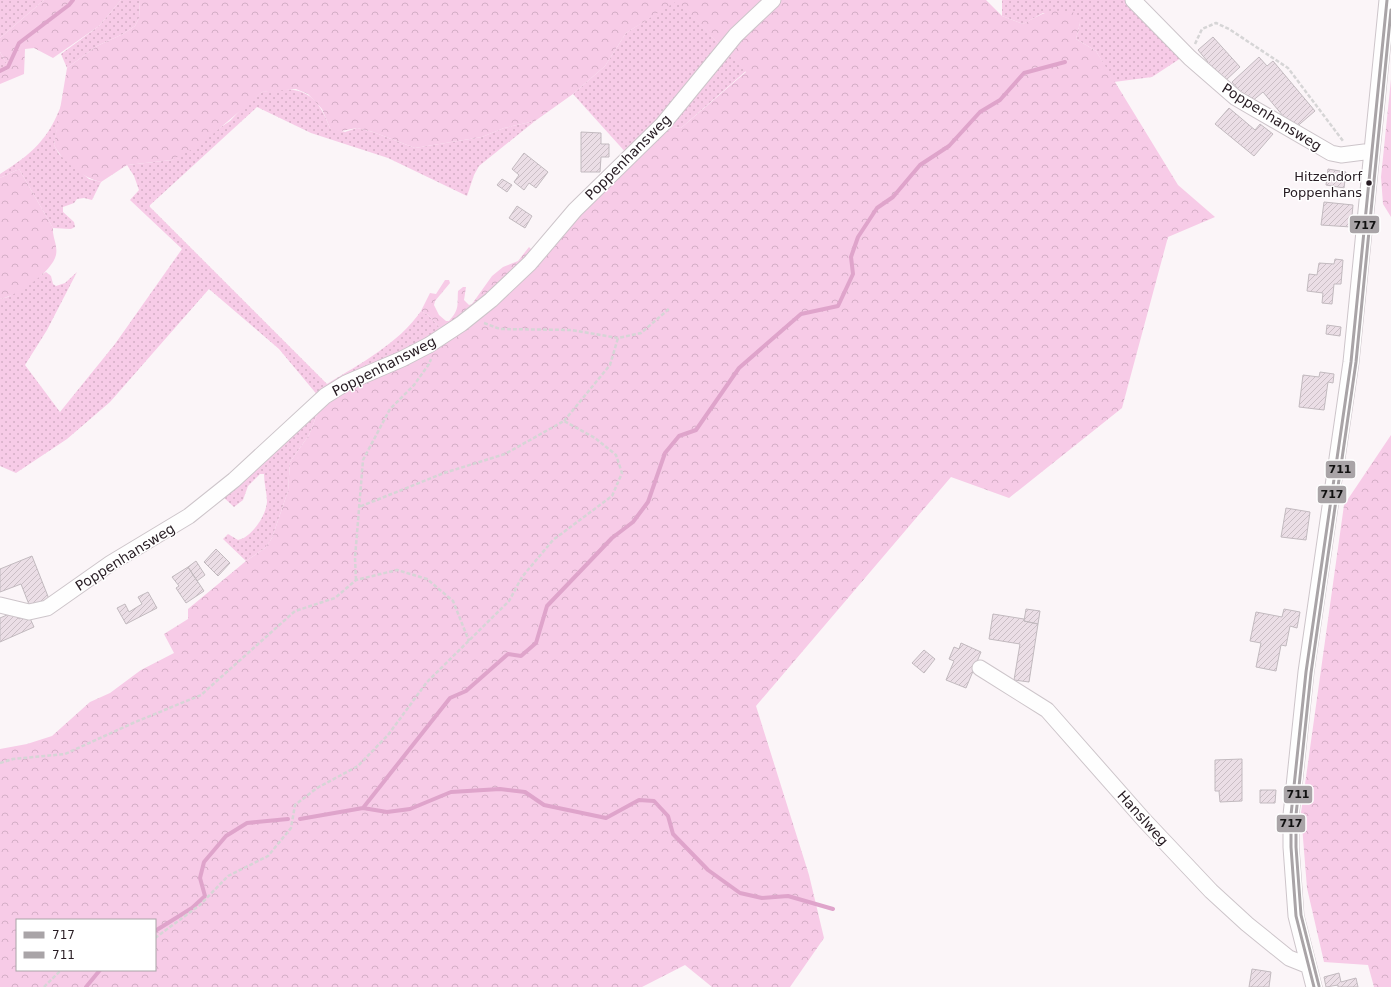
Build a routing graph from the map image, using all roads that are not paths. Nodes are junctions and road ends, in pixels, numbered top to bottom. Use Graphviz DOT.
graph roads {
  1 [pos="773,0"];
  2 [pos="1134,0"];
  3 [pos="1387,0"];
  4 [pos="1372,151"];
  5 [pos="0,605"];
  6 [pos="980,668"];
  7 [pos="1308,962"];
  8 [pos="1314,987"];
  1 -- 5 [label="street, Poppenhansweg"];
  2 -- 4 [label="street, Poppenhansweg"];
  3 -- 4 [label="street"];
  4 -- 7 [label="street"];
  6 -- 7 [label="street, Hanslweg"];
  7 -- 8 [label="street"];
}
